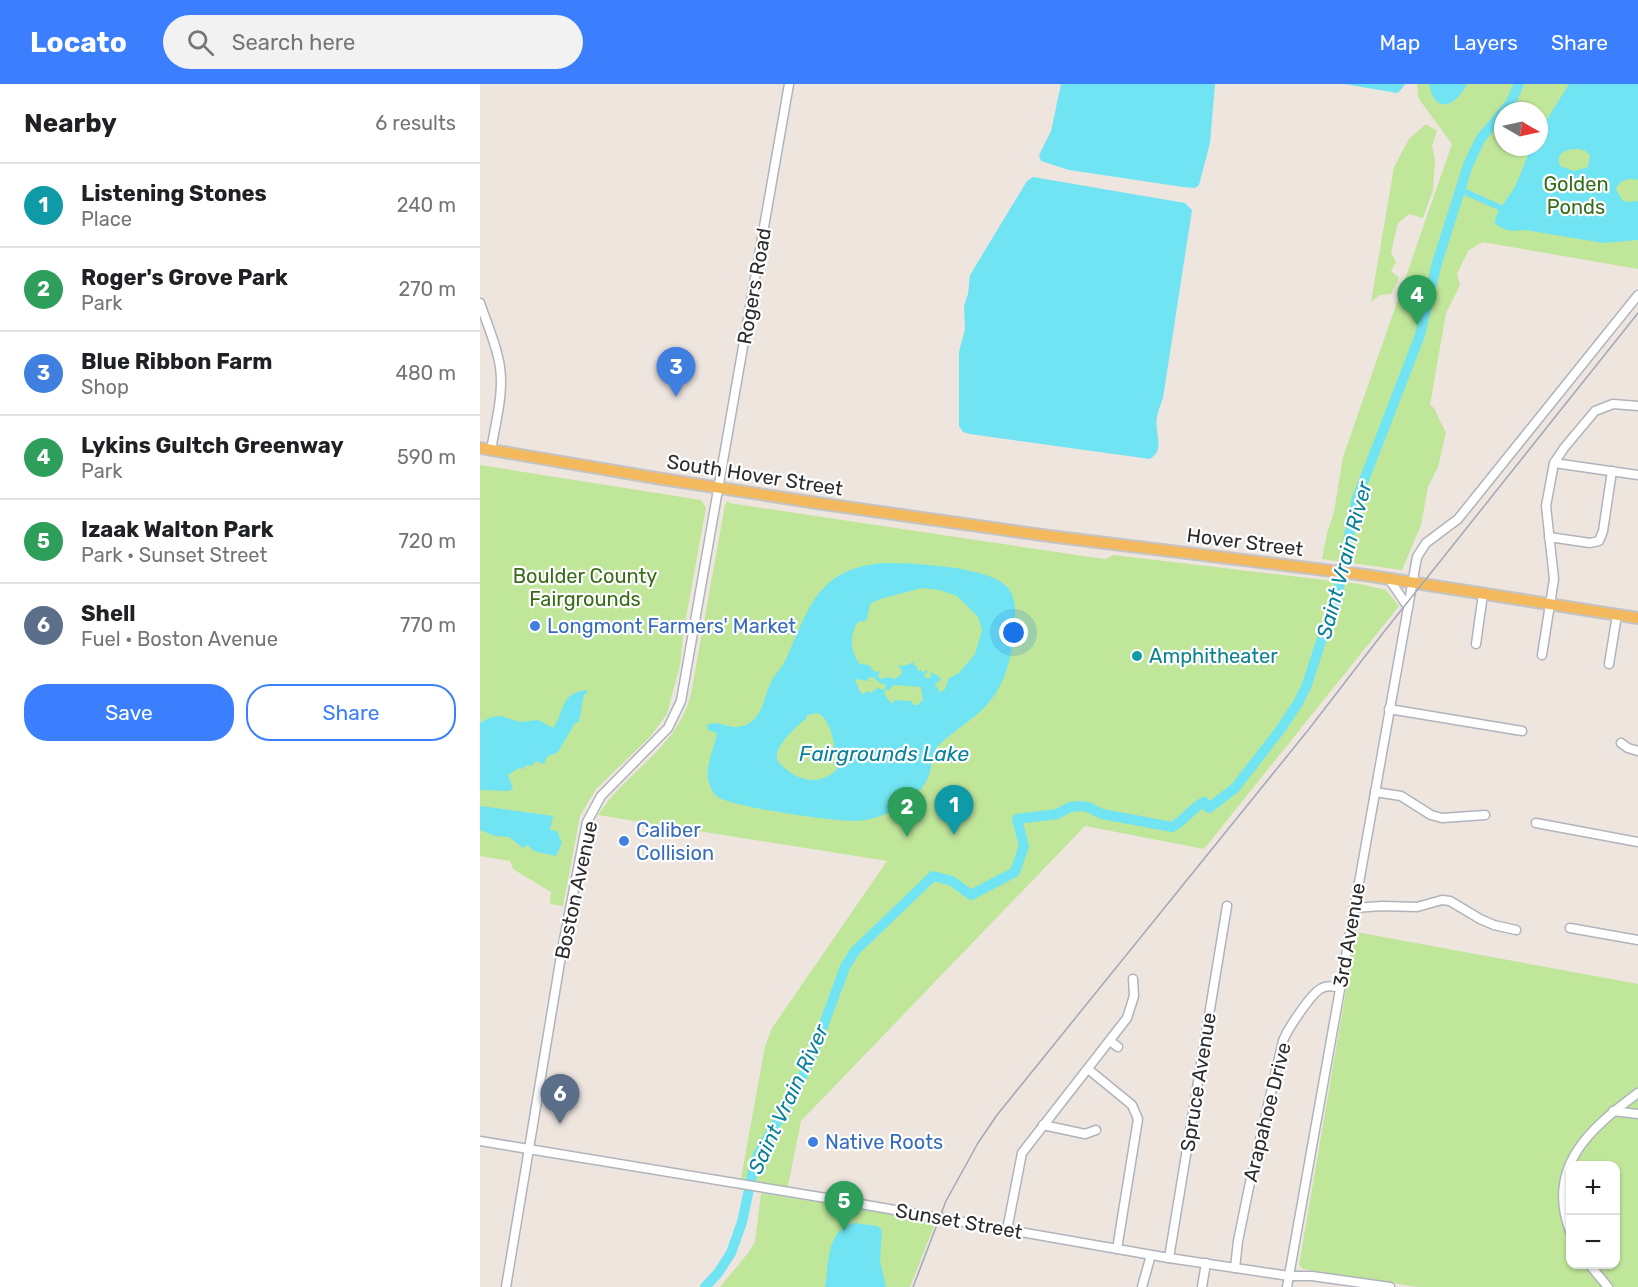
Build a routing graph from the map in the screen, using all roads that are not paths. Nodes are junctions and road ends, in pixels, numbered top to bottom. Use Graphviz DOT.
graph roads {
  1 [pos="789,84"];
  2 [pos="1638,295"];
  3 [pos="480,303"];
  4 [pos="1638,406"];
  5 [pos="485,449"];
  6 [pos="1554,463"];
  7 [pos="1612,471"];
  8 [pos="1638,475"];
  9 [pos="718,488"];
  10 [pos="1025,532"];
  11 [pos="1549,537"];
  12 [pos="1389,579"];
  13 [pos="1412,583"];
  14 [pos="1483,594"];
  15 [pos="1550,604"];
  16 [pos="1408,607"];
  17 [pos="1617,615"];
  18 [pos="1638,618"];
  19 [pos="1476,644"];
  20 [pos="1542,655"];
  21 [pos="1609,664"];
  22 [pos="1389,709"];
  23 [pos="1522,731"];
  24 [pos="1621,743"];
  25 [pos="1638,751"];
  26 [pos="1375,792"];
  27 [pos="1485,815"];
  28 [pos="1536,823"];
  29 [pos="1638,842"];
  30 [pos="1227,906"];
  31 [pos="1354,908"];
  32 [pos="1570,928"];
  33 [pos="1516,930"];
  34 [pos="1638,940"];
  35 [pos="1133,979"];
  36 [pos="1340,988"];
  37 [pos="1110,1041"];
  38 [pos="1118,1047"];
  39 [pos="1088,1069"];
  40 [pos="1638,1093"];
  41 [pos="1614,1111"];
  42 [pos="1638,1114"];
  43 [pos="1043,1125"];
  44 [pos="1096,1130"];
  45 [pos="480,1141"];
  46 [pos="529,1149"];
  47 [pos="1566,1218"];
  48 [pos="1007,1230"];
  49 [pos="1117,1249"];
  50 [pos="1151,1255"];
  51 [pos="1169,1258"];
  52 [pos="1206,1263"];
  53 [pos="1235,1268"];
  54 [pos="1594,1269"];
  55 [pos="1289,1276"];
  56 [pos="506,1287"];
  57 [pos="1142,1287"];
  58 [pos="1202,1287"];
  59 [pos="1287,1287"];
  60 [pos="1390,1287"];
  61 [pos="1608,1287"];
  1 -- 9 [label="street, Rogers Road"];
  2 -- 13 [label="street, 3rd Avenue"];
  3 -- 5 [label="street"];
  4 -- 6 [label="street"];
  5 -- 9 [label="main road, South Hover Street"];
  6 -- 7 [label="street"];
  6 -- 11 [label="street"];
  7 -- 8 [label="street"];
  7 -- 11 [label="street"];
  9 -- 10 [label="main road, South Hover Street"];
  9 -- 46 [label="street, Boston Avenue"];
  10 -- 12 [label="main road, Hover Street"];
  11 -- 15 [label="street"];
  12 -- 13 [label="main road, Hover Street"];
  12 -- 16 [label="street"];
  13 -- 14 [label="main road, Hover Street"];
  13 -- 16 [label="street, 3rd Avenue"];
  14 -- 15 [label="main road, Hover Street"];
  14 -- 19 [label="street"];
  15 -- 17 [label="main road, Hover Street"];
  15 -- 20 [label="street"];
  16 -- 22 [label="street, 3rd Avenue"];
  17 -- 18 [label="main road, Hover Street"];
  17 -- 21 [label="street"];
  22 -- 23 [label="street"];
  22 -- 26 [label="street, 3rd Avenue"];
  24 -- 25 [label="street"];
  26 -- 27 [label="street"];
  26 -- 31 [label="street, 3rd Avenue"];
  28 -- 29 [label="street"];
  30 -- 51 [label="street, Spruce Avenue"];
  31 -- 33 [label="street"];
  31 -- 36 [label="street, 3rd Avenue"];
  32 -- 34 [label="street"];
  35 -- 37 [label="street"];
  36 -- 53 [label="street, Arapahoe Drive"];
  36 -- 55 [label="street, 3rd Avenue"];
  37 -- 38 [label="street"];
  37 -- 39 [label="street"];
  39 -- 43 [label="street"];
  39 -- 49 [label="street"];
  40 -- 41 [label="street"];
  41 -- 42 [label="street"];
  41 -- 47 [label="street"];
  43 -- 44 [label="street"];
  43 -- 48 [label="street"];
  45 -- 46 [label="street, Sunset Street"];
  46 -- 48 [label="street, Sunset Street"];
  46 -- 56 [label="street, Boston Avenue"];
  48 -- 49 [label="street, Sunset Street"];
  49 -- 50 [label="street, Sunset Street"];
  50 -- 51 [label="street, Sunset Street"];
  50 -- 57 [label="street"];
  51 -- 52 [label="street, Sunset Street"];
  52 -- 53 [label="street, Sunset Street"];
  52 -- 58 [label="street"];
  53 -- 55 [label="street, Sunset Street"];
  54 -- 61 [label="street"];
  55 -- 59 [label="street, 3rd Avenue"];
  55 -- 60 [label="street, Sunset Street"];
}
